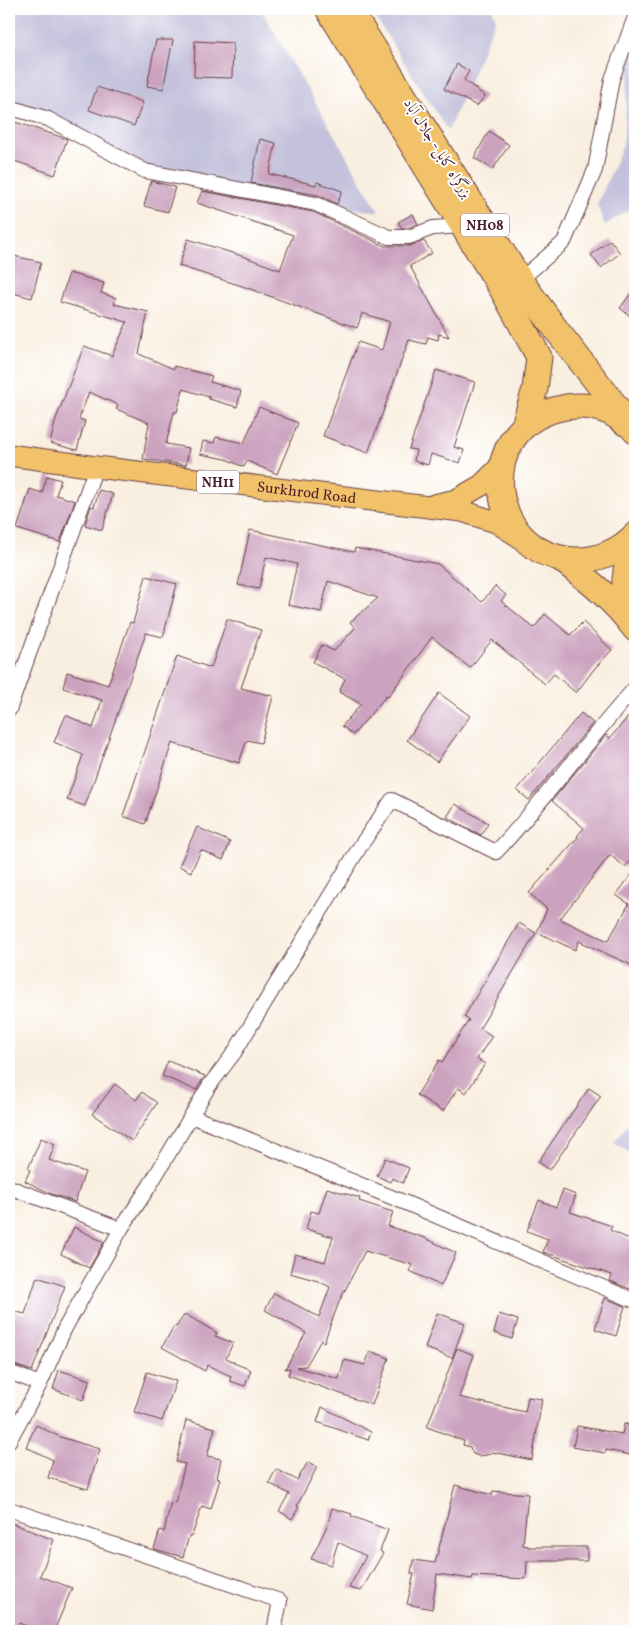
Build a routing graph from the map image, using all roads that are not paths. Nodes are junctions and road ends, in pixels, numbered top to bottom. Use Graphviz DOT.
graph roads {
  1 [pos="328,9"];
  2 [pos="349,9"];
  3 [pos="635,17"];
  4 [pos="9,107"];
  5 [pos="462,226"];
  6 [pos="520,280"];
  7 [pos="524,426"];
  8 [pos="635,432"];
  9 [pos="9,455"];
  10 [pos="502,465"];
  11 [pos="96,467"];
  12 [pos="427,507"];
  13 [pos="632,538"];
  14 [pos="526,541"];
  15 [pos="561,559"];
  16 [pos="631,622"];
  17 [pos="635,688"];
  18 [pos="9,710"];
  19 [pos="191,1116"];
  20 [pos="9,1187"];
  21 [pos="121,1229"];
  22 [pos="635,1301"];
  23 [pos="9,1372"];
  24 [pos="40,1384"];
  25 [pos="9,1441"];
  26 [pos="9,1510"];
  27 [pos="274,1631"];
  1 -- 5 [label="highway, بزرگراه کابل- جلال آباد / NH08"];
  2 -- 6 [label="highway, بزرگراه کابل- جلال آباد / NH08"];
  3 -- 6 [label="street"];
  4 -- 5 [label="street"];
  5 -- 7 [label="highway, بزرگراه کابل- جلال آباد / NH08"];
  6 -- 8 [label="highway, بزرگراه کابل- جلال آباد / NH08"];
  7 -- 8 [label="highway, بزرگراه کابل- جلال آباد / NH08"];
  7 -- 10 [label="highway, بزرگراه کابل- جلال آباد / NH08"];
  9 -- 11 [label="main road, Surkhrod Road / NH11"];
  10 -- 12 [label="main road, Surkhrod Road / NH11"];
  10 -- 14 [label="highway, بزرگراه کابل- جلال آباد / NH08"];
  11 -- 12 [label="main road, Surkhrod Road / NH11"];
  11 -- 18 [label="street"];
  12 -- 14 [label="main road, Surkhrod Road / NH11"];
  13 -- 15 [label="highway, بزرگراه کابل- جلال آباد / NH08"];
  13 -- 16 [label="highway"];
  14 -- 15 [label="highway, بزرگراه کابل- جلال آباد / NH08"];
  15 -- 16 [label="highway"];
  17 -- 19 [label="street"];
  19 -- 21 [label="street"];
  19 -- 22 [label="street"];
  20 -- 21 [label="street"];
  21 -- 24 [label="street"];
  23 -- 24 [label="street"];
  24 -- 25 [label="street"];
  26 -- 27 [label="street"];
}
